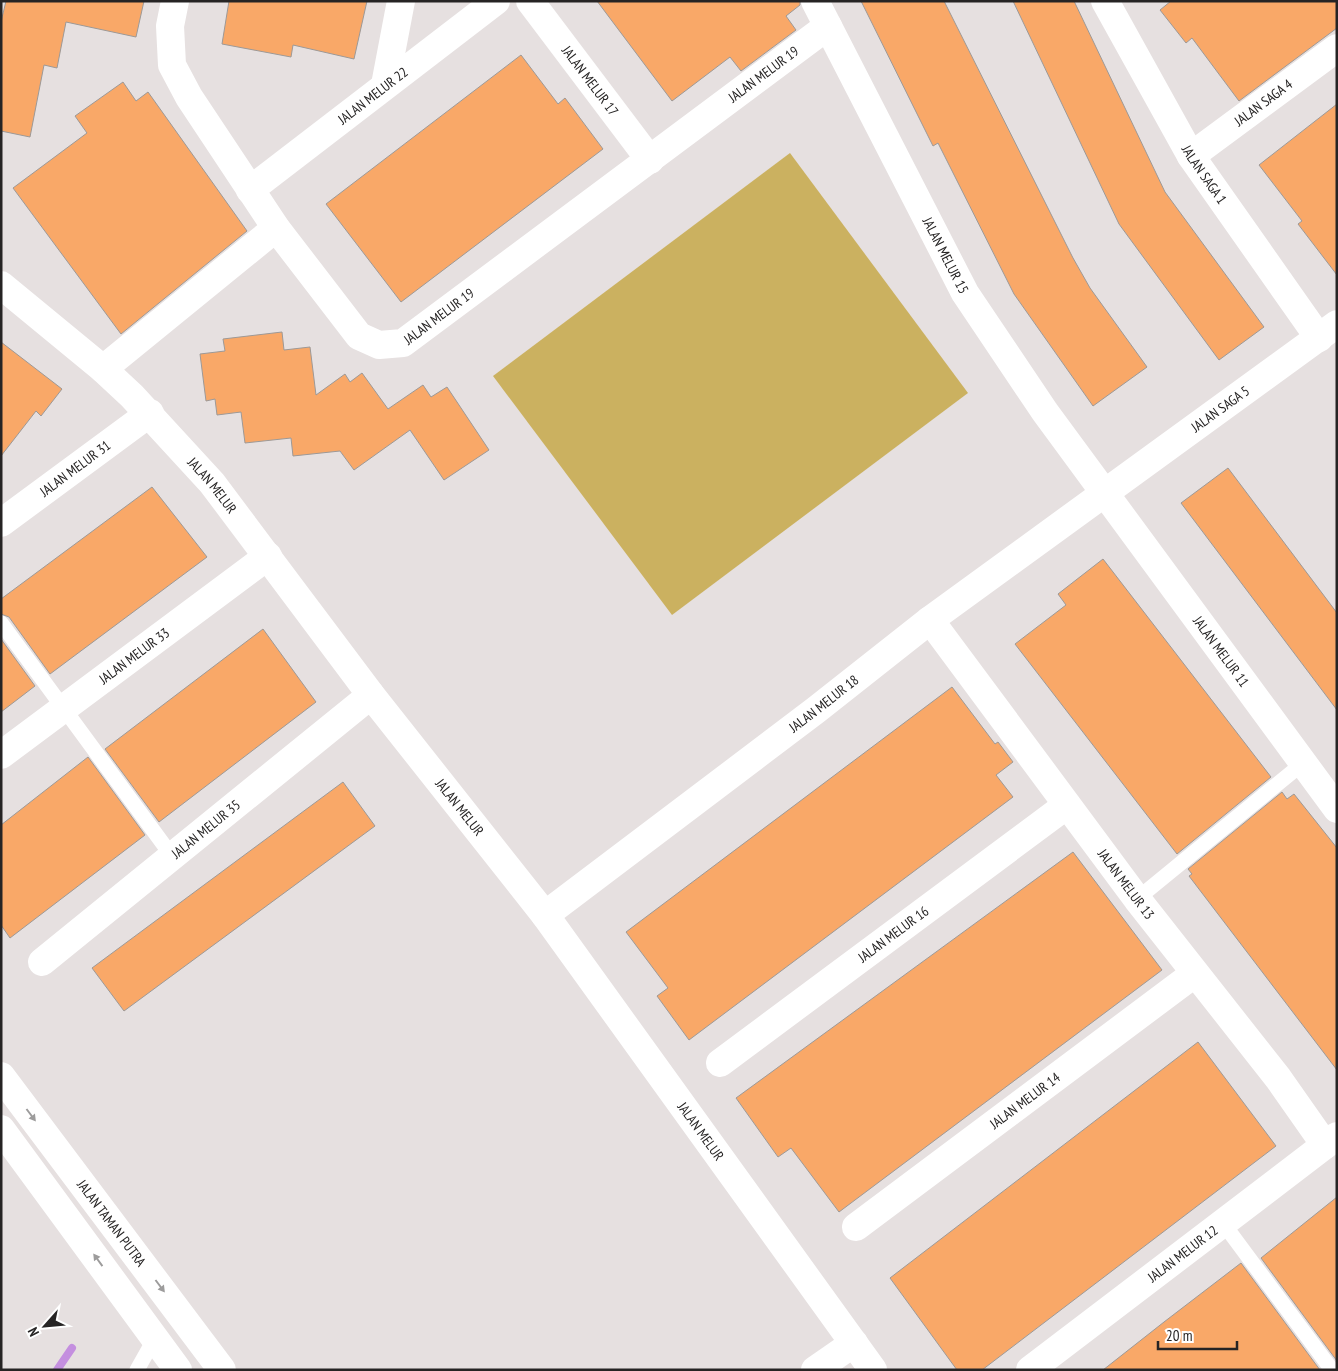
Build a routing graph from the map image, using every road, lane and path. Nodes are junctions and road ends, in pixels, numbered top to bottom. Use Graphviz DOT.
graph roads {
  1 [pos="175,1"];
  2 [pos="401,1"];
  3 [pos="496,1"];
  4 [pos="530,1"];
  5 [pos="815,1"];
  6 [pos="1105,1"];
  7 [pos="828,26"];
  8 [pos="1337,48"];
  9 [pos="385,85"];
  10 [pos="1191,156"];
  11 [pos="650,160"];
  12 [pos="250,190"];
  13 [pos="276,228"];
  14 [pos="1,285"];
  15 [pos="1328,331"];
  16 [pos="103,368"];
  17 [pos="150,414"];
  18 [pos="1104,493"];
  19 [pos="2,522"];
  20 [pos="268,556"];
  21 [pos="930,620"];
  22 [pos="1,622"];
  23 [pos="371,695"];
  24 [pos="65,707"];
  25 [pos="1,755"];
  26 [pos="1302,764"];
  27 [pos="1067,805"];
  28 [pos="1337,809"];
  29 [pos="172,856"];
  30 [pos="1137,899"];
  31 [pos="545,915"];
  32 [pos="42,962"];
  33 [pos="1194,974"];
  34 [pos="720,1062"];
  35 [pos="1,1076"];
  36 [pos="1,1129"];
  37 [pos="1331,1141"];
  38 [pos="1223,1223"];
  39 [pos="856,1227"];
  40 [pos="183,1317"];
  41 [pos="155,1338"];
  42 [pos="854,1343"];
  43 [pos="137,1370"];
  44 [pos="178,1370"];
  45 [pos="222,1370"];
  46 [pos="815,1370"];
  47 [pos="873,1370"];
  48 [pos="1030,1370"];
  49 [pos="1332,1370"];
  1 -- 12 [label="street, JALAN MELUR 19"];
  2 -- 9 [label="street"];
  3 -- 9 [label="street, JALAN MELUR 22"];
  4 -- 11 [label="street, JALAN MELUR 17"];
  5 -- 7 [label="street, JALAN MELUR 15"];
  6 -- 10 [label="street, JALAN SAGA 1"];
  7 -- 11 [label="street, JALAN MELUR 19"];
  7 -- 18 [label="street, JALAN MELUR 15"];
  8 -- 10 [label="street, JALAN SAGA 4"];
  9 -- 12 [label="street, JALAN MELUR 22"];
  10 -- 15 [label="street, JALAN SAGA 1"];
  11 -- 13 [label="street, JALAN MELUR 19"];
  12 -- 13 [label="street, JALAN MELUR 19"];
  13 -- 16 [label="street"];
  14 -- 16 [label="street, JALAN MELUR"];
  15 -- 18 [label="street, JALAN SAGA 5"];
  16 -- 17 [label="street, JALAN MELUR"];
  17 -- 19 [label="street, JALAN MELUR 31"];
  17 -- 20 [label="street, JALAN MELUR"];
  18 -- 21 [label="street, JALAN MELUR 18"];
  18 -- 26 [label="street, JALAN MELUR 11"];
  20 -- 23 [label="street, JALAN MELUR"];
  20 -- 24 [label="street, JALAN MELUR 33"];
  21 -- 27 [label="street, JALAN MELUR 13"];
  21 -- 31 [label="street, JALAN MELUR 18"];
  22 -- 24 [label="lane"];
  23 -- 29 [label="street, JALAN MELUR 35"];
  23 -- 31 [label="street, JALAN MELUR"];
  24 -- 25 [label="street, JALAN MELUR 33"];
  24 -- 29 [label="lane"];
  26 -- 28 [label="street, JALAN MELUR 11"];
  26 -- 30 [label="lane"];
  27 -- 30 [label="street, JALAN MELUR 13"];
  27 -- 34 [label="street, JALAN MELUR 16"];
  29 -- 32 [label="street, JALAN MELUR 35"];
  30 -- 33 [label="street, JALAN MELUR 13"];
  31 -- 42 [label="street, JALAN MELUR"];
  33 -- 37 [label="street, JALAN MELUR 13"];
  33 -- 39 [label="street, JALAN MELUR 14"];
  35 -- 40 [label="street, JALAN TAMAN PUTRA, one-way"];
  41 -- 36 [label="street, one-way"];
  37 -- 38 [label="street, JALAN MELUR 12"];
  38 -- 48 [label="street, JALAN MELUR 12"];
  38 -- 49 [label="lane"];
  40 -- 41 [label="street"];
  40 -- 45 [label="street, JALAN TAMAN PUTRA"];
  41 -- 43 [label="lane"];
  41 -- 44 [label="street"];
  42 -- 46 [label="street"];
  42 -- 47 [label="street, JALAN MELUR"];
}
